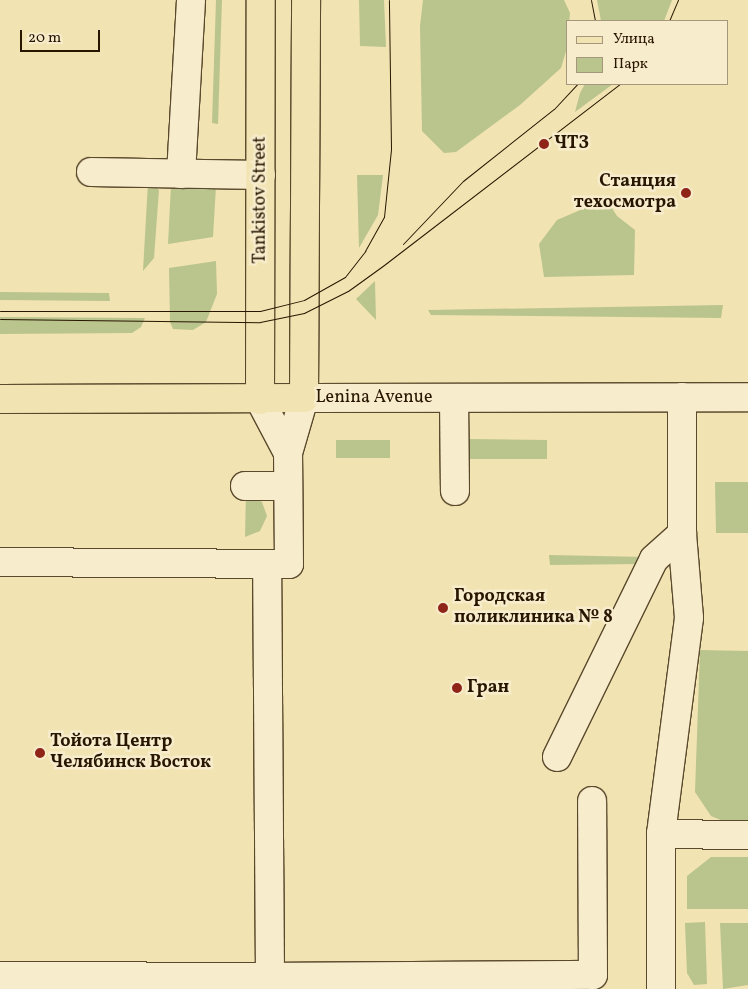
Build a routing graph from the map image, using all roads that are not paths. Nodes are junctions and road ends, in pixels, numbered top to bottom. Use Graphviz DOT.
graph roads {
  1 [pos="191,0"];
  2 [pos="261,0"];
  3 [pos="306,0"];
  4 [pos="91,172"];
  5 [pos="181,174"];
  6 [pos="261,174"];
  7 [pos="682,397"];
  8 [pos="748,397"];
  9 [pos="304,398"];
  10 [pos="454,398"];
  11 [pos="0,399"];
  12 [pos="260,400"];
  13 [pos="288,453"];
  14 [pos="245,486"];
  15 [pos="288,486"];
  16 [pos="455,491"];
  17 [pos="682,534"];
  18 [pos="0,562"];
  19 [pos="267,564"];
  20 [pos="557,757"];
  21 [pos="592,801"];
  22 [pos="661,834"];
  23 [pos="748,835"];
  24 [pos="0,976"];
  25 [pos="270,977"];
  26 [pos="661,989"];
  1 -- 5 [label="street"];
  2 -- 6 [label="main road, Tankistov Street"];
  3 -- 9 [label="main road"];
  4 -- 5 [label="street"];
  5 -- 6 [label="street"];
  6 -- 12 [label="main road, Tankistov Street"];
  7 -- 8 [label="street, Lenina Avenue"];
  7 -- 10 [label="street, Lenina Avenue"];
  7 -- 17 [label="street"];
  9 -- 10 [label="street, Lenina Avenue"];
  9 -- 12 [label="main road, Lenina Avenue"];
  9 -- 13 [label="street"];
  10 -- 16 [label="street"];
  11 -- 12 [label="main road, Lenina Avenue"];
  12 -- 13 [label="street"];
  13 -- 15 [label="street"];
  14 -- 15 [label="street"];
  15 -- 19 [label="street"];
  17 -- 20 [label="street"];
  17 -- 22 [label="street"];
  18 -- 19 [label="street"];
  19 -- 25 [label="street"];
  21 -- 25 [label="street"];
  22 -- 23 [label="street"];
  22 -- 26 [label="street"];
  24 -- 25 [label="street"];
}
